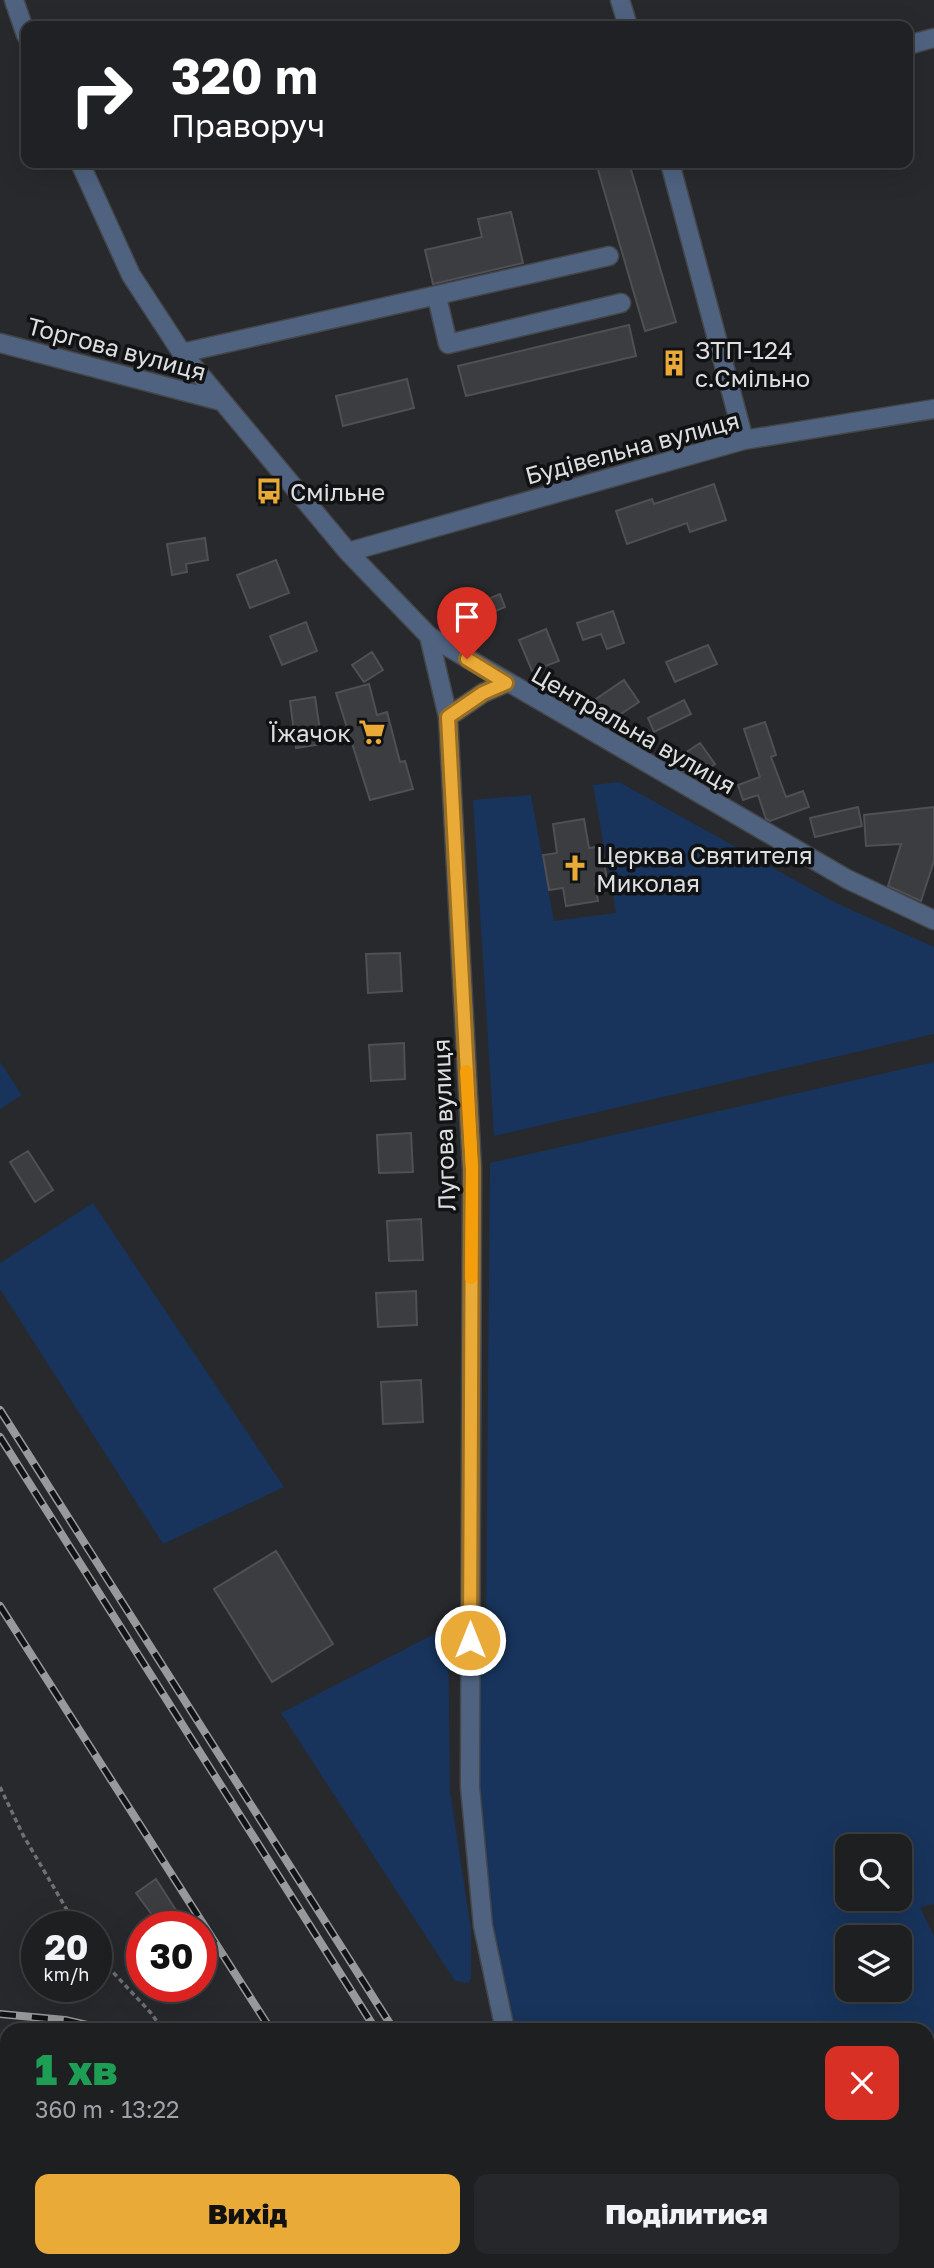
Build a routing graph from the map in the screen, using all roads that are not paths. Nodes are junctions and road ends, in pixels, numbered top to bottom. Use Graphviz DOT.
graph roads {
  1 [pos="14,0"];
  2 [pos="620,0"];
  3 [pos="21,21"];
  4 [pos="626,21"];
  5 [pos="934,38"];
  6 [pos="913,43"];
  7 [pos="82,168"];
  8 [pos="671,168"];
  9 [pos="609,256"];
  10 [pos="437,297"];
  11 [pos="621,303"];
  12 [pos="0,343"];
  13 [pos="183,353"];
  14 [pos="221,401"];
  15 [pos="934,409"];
  16 [pos="744,440"];
  17 [pos="348,552"];
  18 [pos="429,636"];
  19 [pos="506,683"];
  20 [pos="448,717"];
  21 [pos="934,919"];
  22 [pos="504,2023"];
  1 -- 3 [label="street"];
  2 -- 4 [label="street"];
  5 -- 6 [label="street"];
  7 -- 13 [label="street, Центральна вулиця"];
  8 -- 16 [label="street"];
  9 -- 10 [label="street"];
  10 -- 11 [label="street"];
  10 -- 13 [label="street"];
  12 -- 14 [label="street, Торгова вулиця"];
  13 -- 14 [label="street, Центральна вулиця"];
  14 -- 17 [label="street, Центральна вулиця"];
  15 -- 16 [label="street, Будівельна вулиця"];
  16 -- 17 [label="street, Будівельна вулиця"];
  17 -- 18 [label="street, Центральна вулиця"];
  18 -- 19 [label="street, Центральна вулиця"];
  18 -- 20 [label="street, Лугова вулиця"];
  19 -- 20 [label="street"];
  19 -- 21 [label="street, Центральна вулиця"];
  20 -- 22 [label="street, Лугова вулиця"];
}
